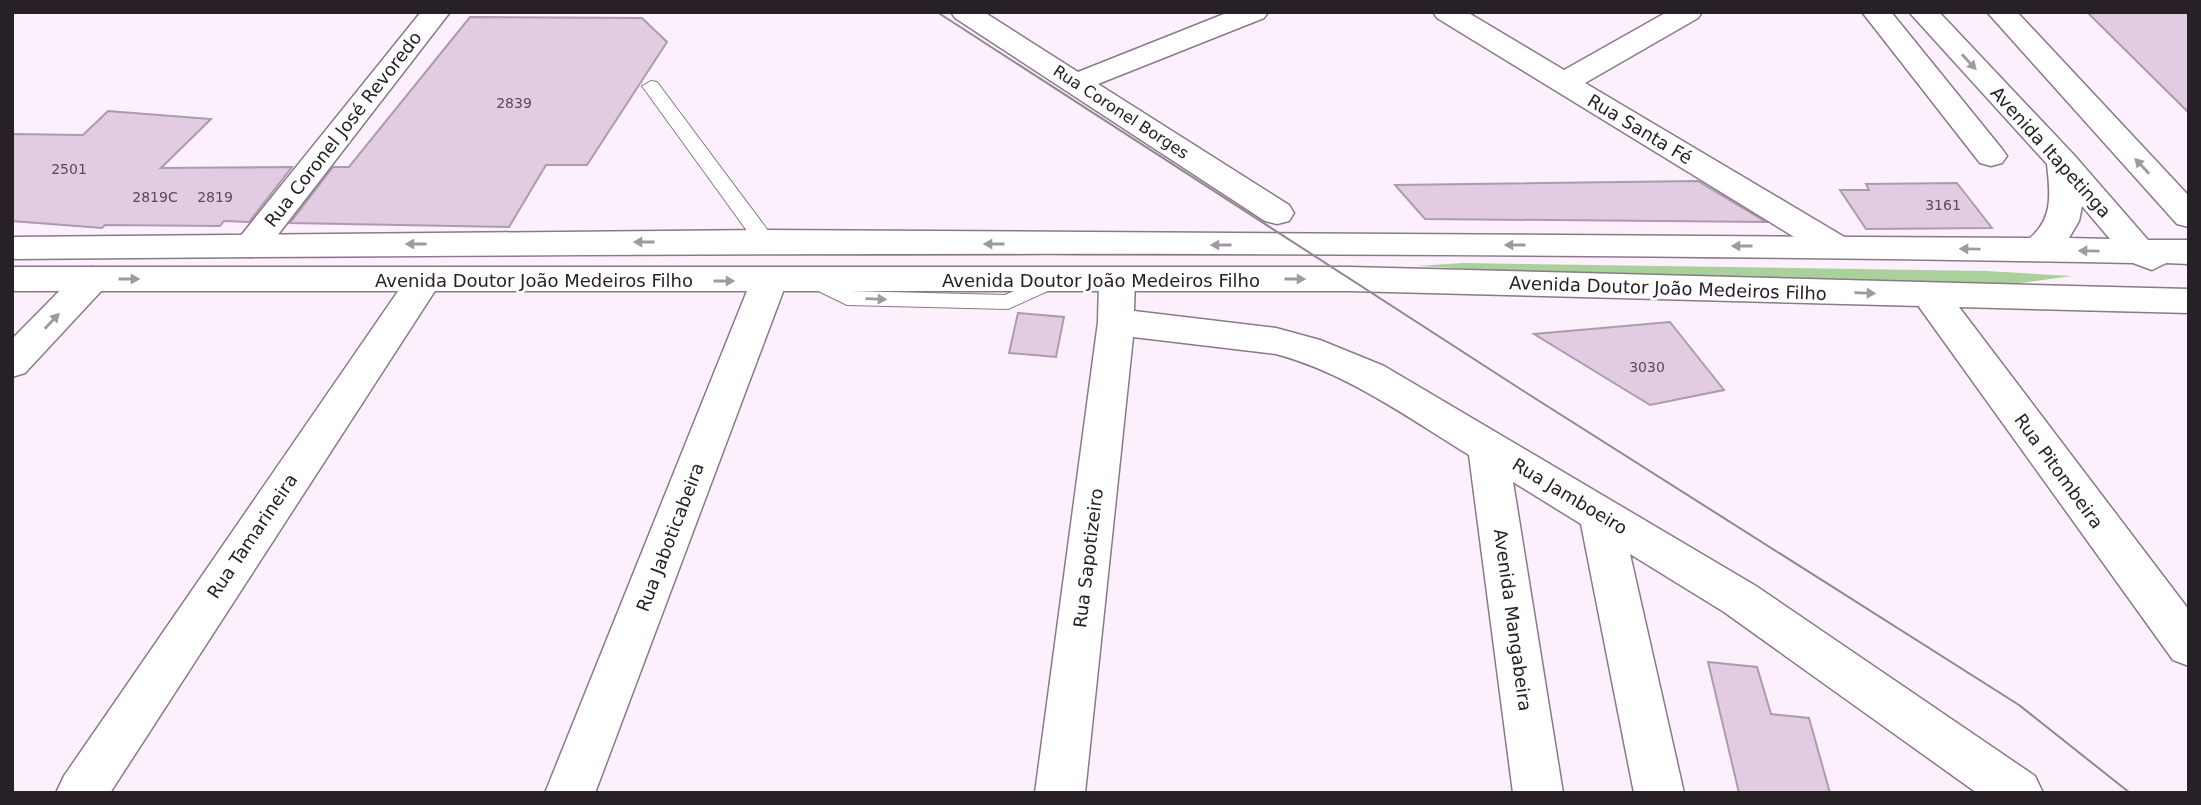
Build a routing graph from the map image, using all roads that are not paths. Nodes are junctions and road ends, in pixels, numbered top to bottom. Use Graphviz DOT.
graph roads {
  1 [pos="436,12"];
  2 [pos="965,12"];
  3 [pos="1254,12"];
  4 [pos="1447,12"];
  5 [pos="1688,12"];
  6 [pos="1875,12"];
  7 [pos="1923,12"];
  8 [pos="2001,12"];
  9 [pos="1075,83"];
  10 [pos="1563,83"];
  11 [pos="652,86"];
  12 [pos="1991,156"];
  13 [pos="2063,162"];
  14 [pos="1277,213"];
  15 [pos="2189,216"];
  16 [pos="251,246"];
  17 [pos="1834,246"];
  18 [pos="2038,250"];
  19 [pos="2139,251"];
  20 [pos="2189,252"];
  21 [pos="767,261"];
  22 [pos="13,272"];
  23 [pos="2189,277"];
  24 [pos="92,279"];
  25 [pos="424,280"];
  26 [pos="1117,280"];
  27 [pos="2189,292"];
  28 [pos="1930,295"];
  29 [pos="2047,298"];
  30 [pos="2189,301"];
  31 [pos="1116,322"];
  32 [pos="12,363"];
  33 [pos="1488,446"];
  34 [pos="1600,514"];
  35 [pos="2189,646"];
  36 [pos="81,793"];
  37 [pos="570,793"];
  38 [pos="1060,793"];
  39 [pos="1538,793"];
  40 [pos="1659,793"];
  41 [pos="2018,793"];
  1 -- 16 [label="street, Rua Coronel José Revoredo"];
  2 -- 9 [label="street, Rua Coronel Borges"];
  3 -- 9 [label="street"];
  4 -- 10 [label="street, Rua Santa Fé"];
  5 -- 10 [label="street"];
  6 -- 12 [label="street"];
  7 -- 13 [label="street, Avenida Itapetinga, one-way"];
  15 -- 8 [label="street, one-way"];
  9 -- 14 [label="street, Rua Coronel Borges"];
  10 -- 17 [label="street, Rua Santa Fé"];
  11 -- 21 [label="lane"];
  13 -- 18 [label="street"];
  13 -- 19 [label="street, Avenida Itapetinga"];
  21 -- 16 [label="street, Avenida Doutor João Medeiros Filho, one-way"];
  16 -- 22 [label="street, Avenida Doutor João Medeiros Filho"];
  18 -- 17 [label="street, Avenida Doutor João Medeiros Filho, one-way"];
  17 -- 21 [label="street, Avenida Doutor João Medeiros Filho, one-way"];
  19 -- 18 [label="street, Avenida Doutor João Medeiros Filho, one-way"];
  19 -- 20 [label="street, Avenida Doutor João Medeiros Filho"];
  19 -- 23 [label="street, Avenida Itapetinga"];
  25 -- 21 [label="street, Avenida Doutor João Medeiros Filho, one-way"];
  21 -- 26 [label="street, Avenida Doutor João Medeiros Filho, one-way"];
  21 -- 37 [label="street, Rua Jaboticabeira"];
  22 -- 24 [label="street, Avenida Doutor João Medeiros Filho"];
  24 -- 25 [label="street, Avenida Doutor João Medeiros Filho, one-way"];
  32 -- 24 [label="street, one-way"];
  25 -- 36 [label="street, Rua Tamarineira"];
  26 -- 28 [label="street, Avenida Doutor João Medeiros Filho, one-way"];
  26 -- 31 [label="street"];
  27 -- 29 [label="street"];
  28 -- 29 [label="street, Avenida Doutor João Medeiros Filho"];
  28 -- 35 [label="street, Rua Pitombeira"];
  29 -- 30 [label="street, Avenida Doutor João Medeiros Filho"];
  31 -- 33 [label="street, Rua Jamboeiro"];
  31 -- 38 [label="street, Rua Sapotizeiro"];
  33 -- 34 [label="street, Rua Jamboeiro"];
  33 -- 39 [label="street, Avenida Mangabeira"];
  34 -- 40 [label="street"];
  34 -- 41 [label="street, Rua Jamboeiro"];
}
